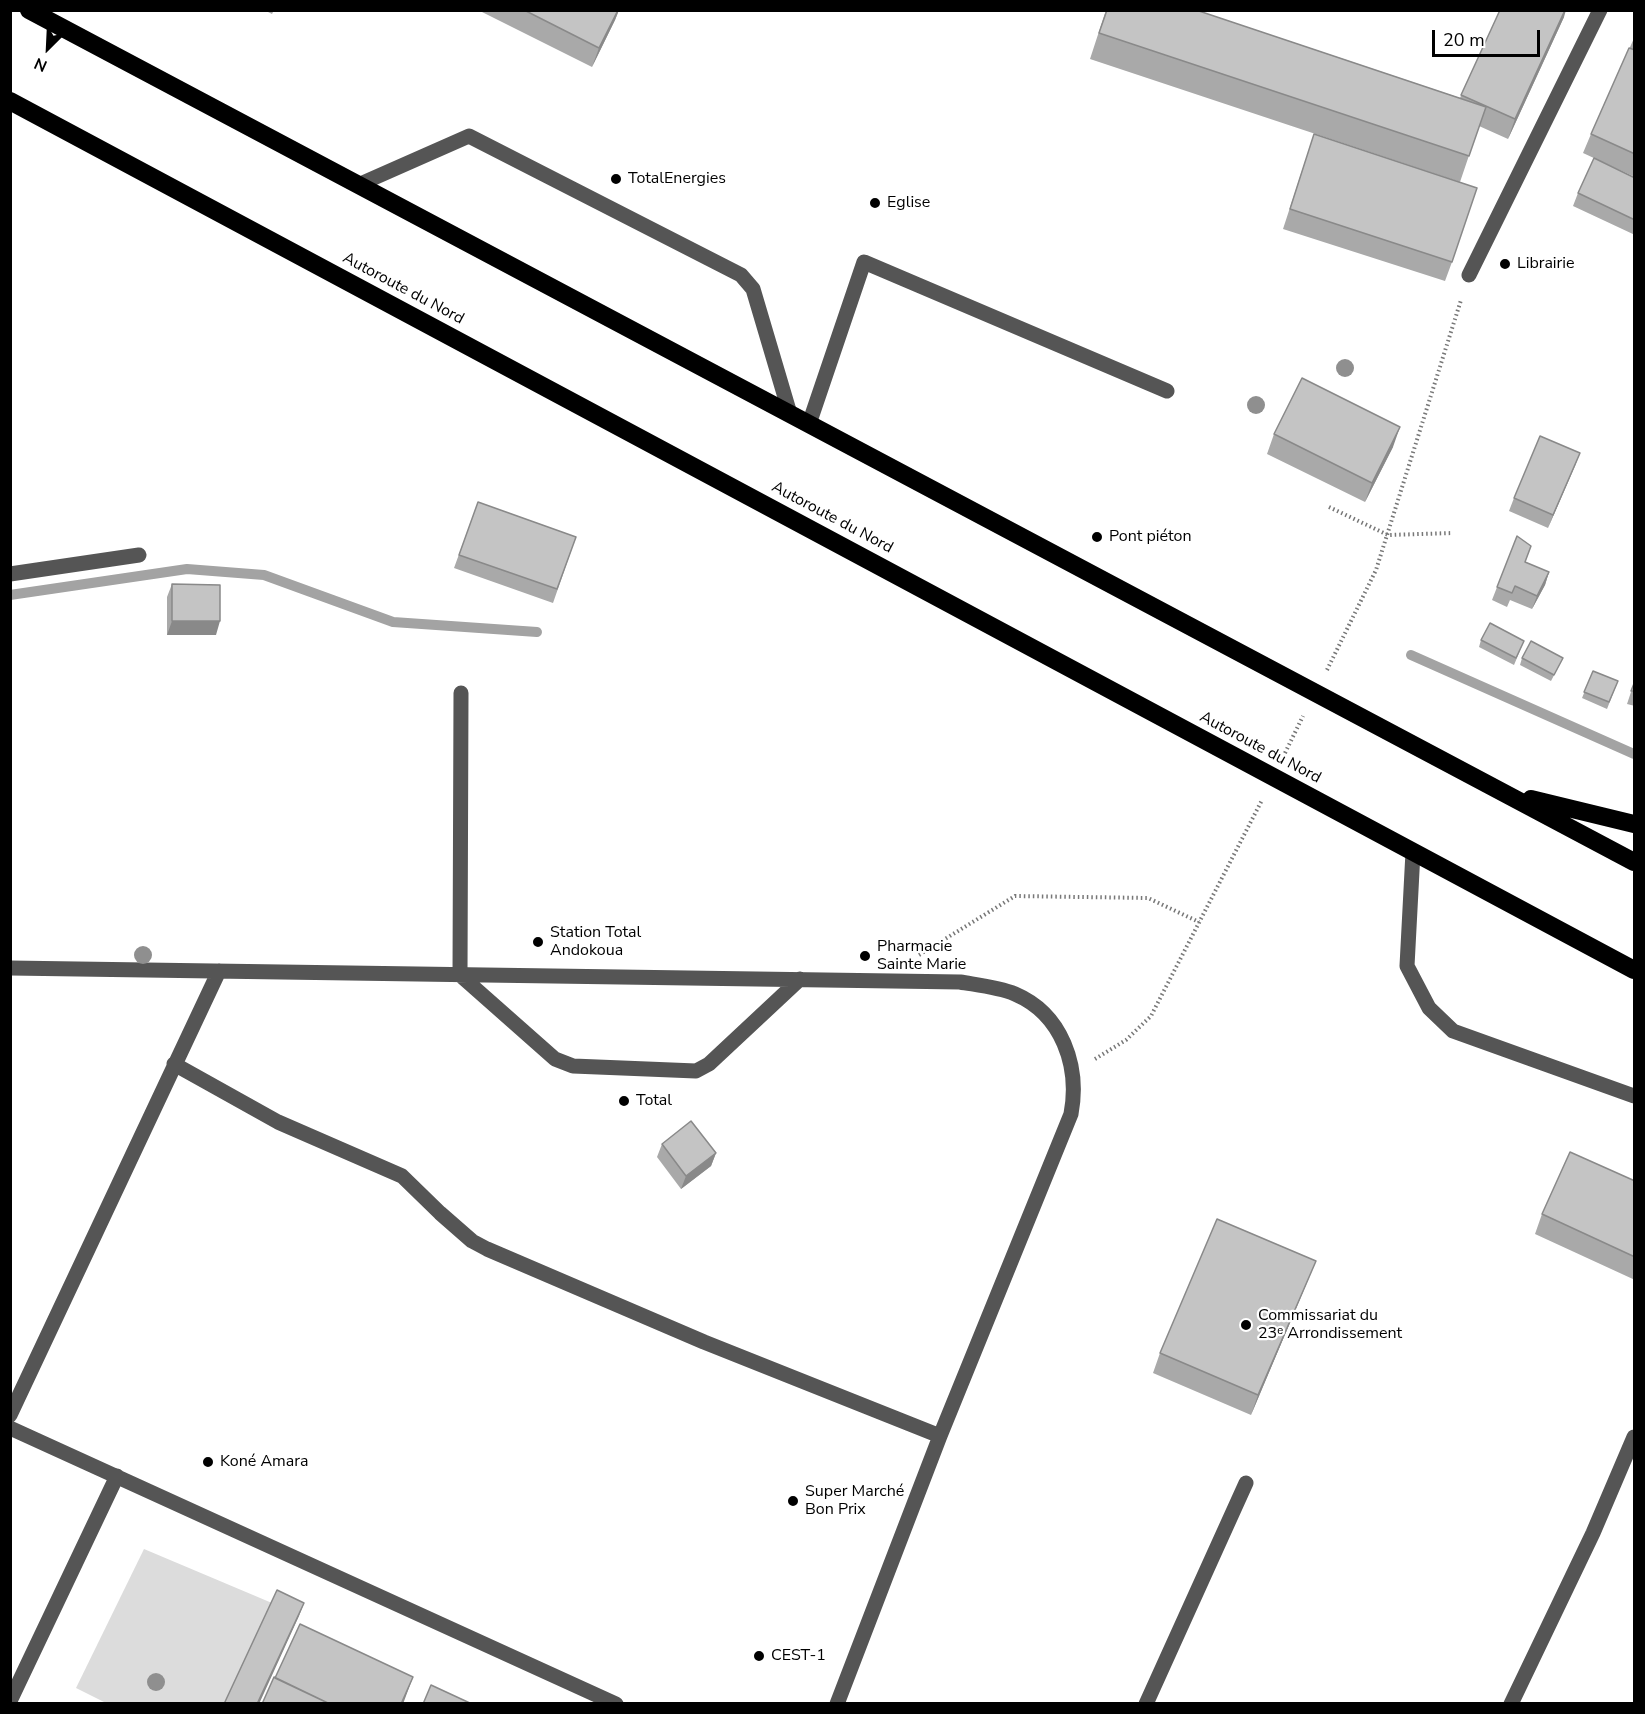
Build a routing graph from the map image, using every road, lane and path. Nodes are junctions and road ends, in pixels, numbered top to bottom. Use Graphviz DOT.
graph roads {
  1 [pos="29,10"];
  2 [pos="1600,10"];
  3 [pos="10,101"];
  4 [pos="357,185"];
  5 [pos="1469,275"];
  6 [pos="1167,391"];
  7 [pos="790,414"];
  8 [pos="809,424"];
  9 [pos="1329,507"];
  10 [pos="1453,533"];
  11 [pos="1388,535"];
  12 [pos="139,555"];
  13 [pos="1376,570"];
  14 [pos="10,574"];
  15 [pos="461,693"];
  16 [pos="1506,793"];
  17 [pos="1635,824"];
  18 [pos="1413,852"];
  19 [pos="1635,862"];
  20 [pos="1227,868"];
  21 [pos="1199,922"];
  22 [pos="917,957"];
  23 [pos="10,968"];
  24 [pos="1635,970"];
  25 [pos="219,971"];
  26 [pos="460,975"];
  27 [pos="800,979"];
  28 [pos="174,1064"];
  29 [pos="1074,1071"];
  30 [pos="1635,1096"];
  31 [pos="10,1415"];
  32 [pos="10,1428"];
  33 [pos="940,1436"];
  34 [pos="1635,1437"];
  35 [pos="117,1476"];
  36 [pos="1246,1483"];
  37 [pos="10,1701"];
  38 [pos="616,1704"];
  39 [pos="837,1704"];
  40 [pos="1146,1704"];
  41 [pos="1511,1704"];
  1 -- 4 [label="highway"];
  2 -- 5 [label="street"];
  3 -- 18 [label="highway, Autoroute du Nord"];
  4 -- 7 [label="highway"];
  4 -- 7 [label="street"];
  5 -- 11 [label="path"];
  6 -- 8 [label="street"];
  7 -- 8 [label="highway"];
  8 -- 16 [label="highway"];
  9 -- 11 [label="path"];
  10 -- 11 [label="path"];
  11 -- 13 [label="path"];
  12 -- 14 [label="street"];
  15 -- 26 [label="street"];
  16 -- 17 [label="highway"];
  16 -- 19 [label="highway"];
  18 -- 24 [label="highway, Autoroute du Nord"];
  18 -- 30 [label="street"];
  20 -- 21 [label="path"];
  21 -- 22 [label="path"];
  21 -- 29 [label="path"];
  23 -- 25 [label="street"];
  25 -- 26 [label="street"];
  25 -- 28 [label="street"];
  26 -- 27 [label="street"];
  26 -- 27 [label="street"];
  27 -- 29 [label="street"];
  28 -- 31 [label="street"];
  28 -- 33 [label="street"];
  29 -- 33 [label="street"];
  32 -- 35 [label="street"];
  33 -- 39 [label="street"];
  34 -- 41 [label="street"];
  35 -- 37 [label="street"];
  35 -- 38 [label="street"];
  36 -- 40 [label="street"];
}
